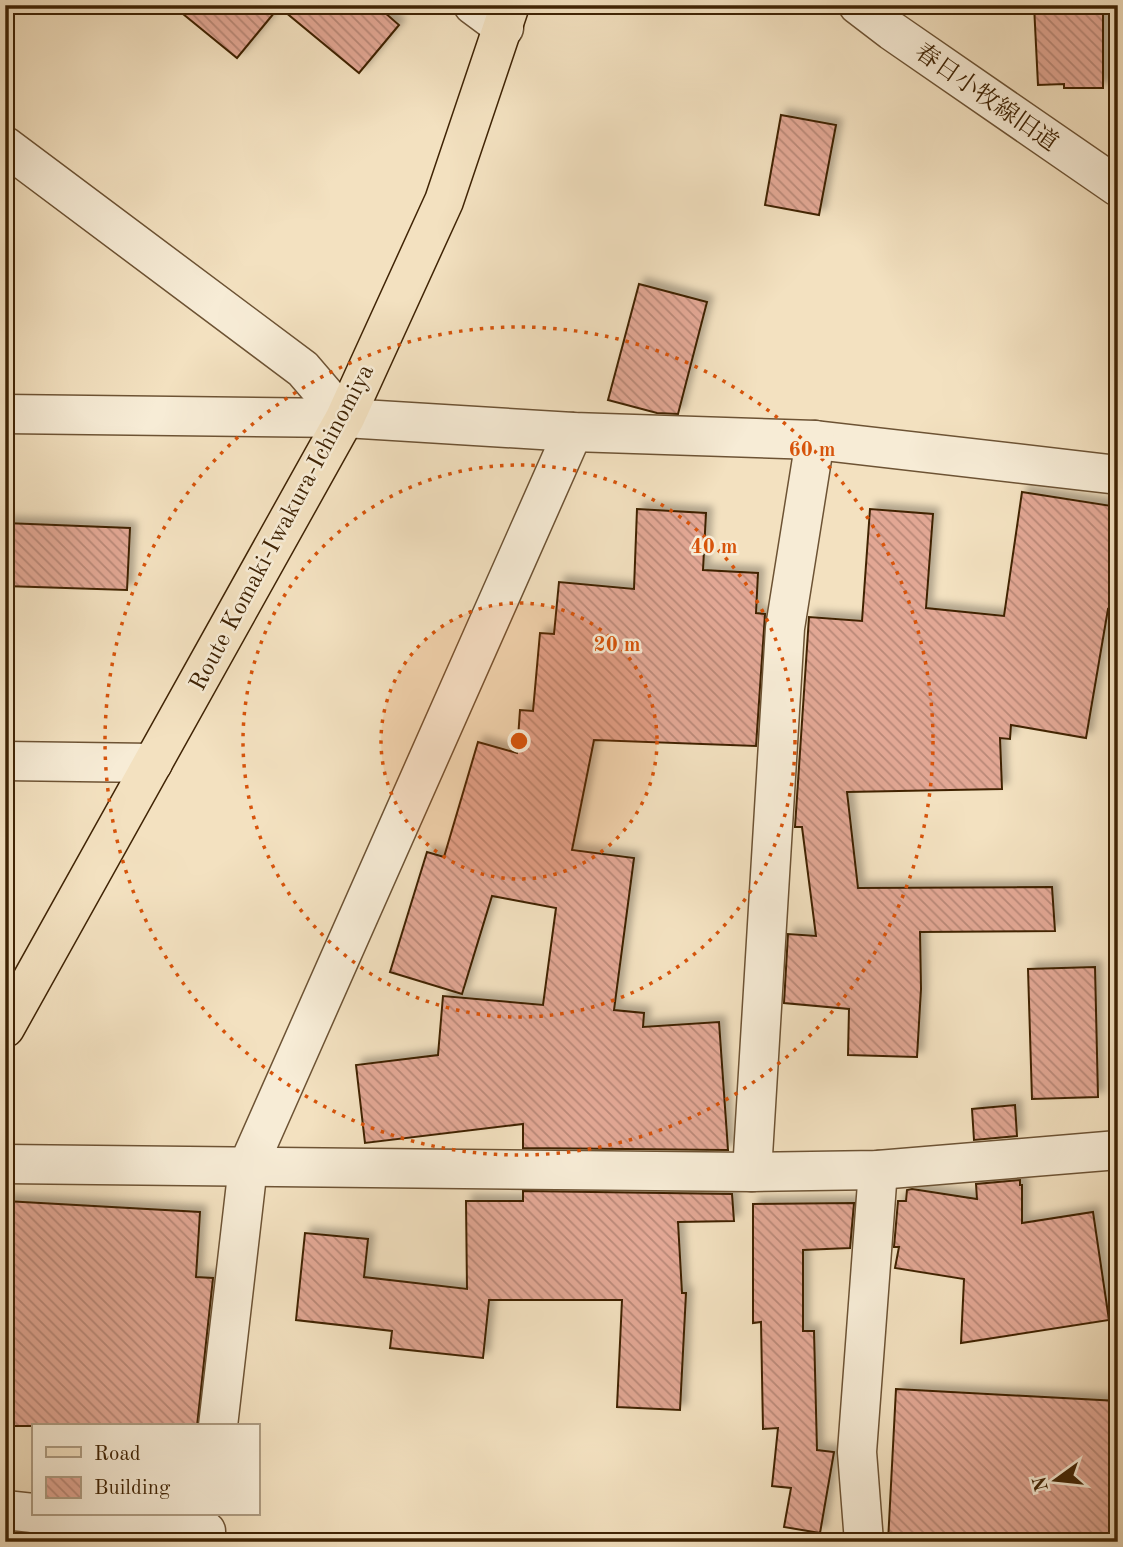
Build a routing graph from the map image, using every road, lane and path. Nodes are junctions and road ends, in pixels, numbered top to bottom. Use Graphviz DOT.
graph roads {
  1 [pos="473,5"];
  2 [pos="858,5"];
  3 [pos="507,17"];
  4 [pos="5,146"];
  5 [pos="1118,187"];
  6 [pos="5,414"];
  7 [pos="345,418"];
  8 [pos="573,432"];
  9 [pos="815,440"];
  10 [pos="1118,475"];
  11 [pos="5,761"];
  12 [pos="153,763"];
  13 [pos="5,1028"];
  14 [pos="1118,1150"];
  15 [pos="5,1164"];
  16 [pos="248,1166"];
  17 [pos="878,1170"];
  18 [pos="752,1172"];
  19 [pos="218,1424"];
  20 [pos="5,1510"];
  21 [pos="32,1514"];
  22 [pos="58,1516"];
  23 [pos="206,1529"];
  24 [pos="864,1542"];
  1 -- 3 [label="street"];
  2 -- 5 [label="street, 春日小牧線旧道"];
  3 -- 7 [label="main road, Route Komaki-Iwakura-Ichinomiya"];
  4 -- 7 [label="street"];
  6 -- 7 [label="street"];
  7 -- 8 [label="street"];
  7 -- 12 [label="main road, Route Komaki-Iwakura-Ichinomiya"];
  8 -- 9 [label="street"];
  8 -- 16 [label="street"];
  9 -- 10 [label="street"];
  9 -- 18 [label="street"];
  11 -- 12 [label="street"];
  12 -- 13 [label="main road, Route Komaki-Iwakura-Ichinomiya"];
  14 -- 17 [label="street"];
  15 -- 16 [label="street"];
  16 -- 18 [label="street"];
  16 -- 19 [label="street"];
  17 -- 18 [label="street"];
  17 -- 24 [label="street"];
  20 -- 21 [label="street"];
  22 -- 23 [label="street"];
}
